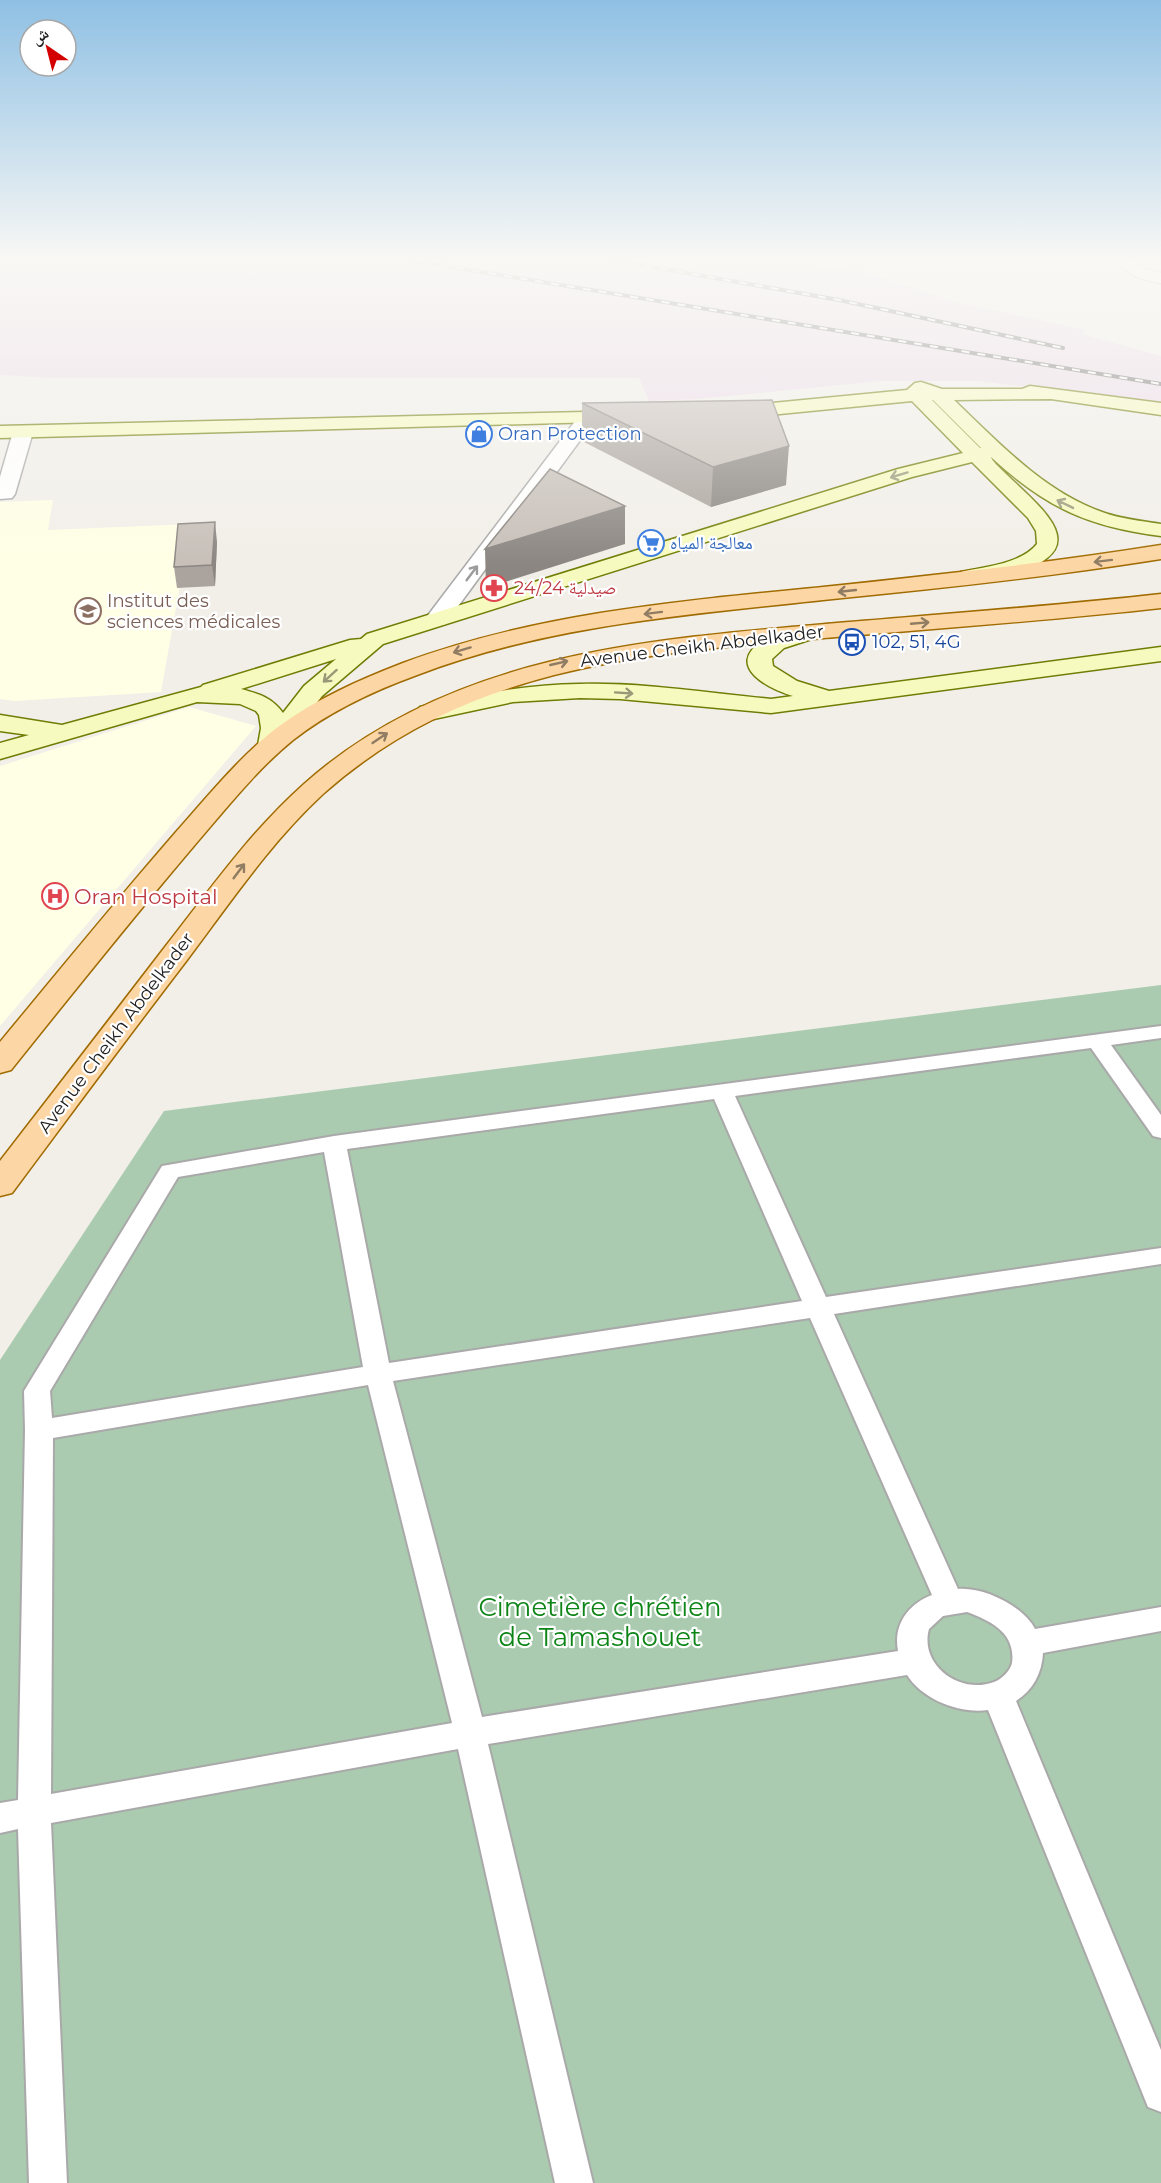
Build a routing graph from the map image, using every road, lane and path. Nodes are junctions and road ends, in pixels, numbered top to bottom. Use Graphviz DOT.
graph roads {
  1 [pos="925,392"];
  2 [pos="1161,409"];
  3 [pos="758,411"];
  4 [pos="644,416"];
  5 [pos="586,420"];
  6 [pos="942,423"];
  7 [pos="0,432"];
  8 [pos="23,432"];
  9 [pos="977,448"];
  10 [pos="5,494"];
  11 [pos="1161,530"];
  12 [pos="1161,552"];
  13 [pos="957,580"];
  14 [pos="1161,601"];
  15 [pos="437,619"];
  16 [pos="807,633"];
  17 [pos="375,639"];
  18 [pos="1161,654"];
  19 [pos="860,694"];
  20 [pos="196,695"];
  21 [pos="421,714"];
  22 [pos="0,723"];
  23 [pos="63,732"];
  24 [pos="271,745"];
  25 [pos="0,751"];
  26 [pos="1161,1032"];
  27 [pos="1097,1041"];
  28 [pos="0,1063"];
  29 [pos="721,1090"];
  30 [pos="1161,1131"];
  31 [pos="334,1143"];
  32 [pos="0,1185"];
  33 [pos="1161,1256"];
  34 [pos="818,1307"];
  35 [pos="378,1374"];
  36 [pos="39,1430"];
  37 [pos="949,1600"];
  38 [pos="1161,1619"];
  39 [pos="1028,1643"];
  40 [pos="915,1661"];
  41 [pos="998,1695"];
  42 [pos="470,1733"];
  43 [pos="34,1813"];
  44 [pos="0,1818"];
  45 [pos="1161,2094"];
  46 [pos="48,2183"];
  47 [pos="574,2183"];
  1 -- 2 [label="street"];
  1 -- 3 [label="street"];
  1 -- 3 [label="street"];
  1 -- 6 [label="street"];
  1 -- 9 [label="street"];
  3 -- 6 [label="street"];
  4 -- 5 [label="street"];
  5 -- 8 [label="street"];
  15 -- 5 [label="street, one-way"];
  6 -- 9 [label="street"];
  7 -- 8 [label="street"];
  8 -- 10 [label="street"];
  11 -- 9 [label="street, one-way"];
  9 -- 13 [label="street"];
  9 -- 15 [label="street, one-way"];
  12 -- 13 [label="main road, Avenue Cheikh Abdelkader, one-way"];
  13 -- 24 [label="main road, Avenue Cheikh Abdelkader, one-way"];
  16 -- 14 [label="main road, Avenue Cheikh Abdelkader, one-way"];
  15 -- 17 [label="street"];
  16 -- 19 [label="street"];
  21 -- 16 [label="main road, Avenue Cheikh Abdelkader, one-way"];
  17 -- 20 [label="street"];
  17 -- 24 [label="street, one-way"];
  18 -- 19 [label="street"];
  21 -- 19 [label="street, one-way"];
  20 -- 23 [label="street"];
  20 -- 24 [label="street"];
  32 -- 21 [label="main road, Avenue Cheikh Abdelkader, one-way"];
  22 -- 23 [label="street"];
  23 -- 25 [label="street"];
  24 -- 28 [label="main road, Avenue Cheikh Abdelkader"];
  26 -- 27 [label="lane"];
  27 -- 29 [label="lane"];
  27 -- 30 [label="lane"];
  29 -- 31 [label="lane"];
  29 -- 34 [label="lane"];
  31 -- 35 [label="lane"];
  31 -- 36 [label="lane"];
  33 -- 34 [label="lane"];
  34 -- 35 [label="lane"];
  34 -- 37 [label="lane"];
  35 -- 36 [label="lane"];
  35 -- 42 [label="lane"];
  36 -- 43 [label="lane"];
  37 -- 39 [label="lane"];
  37 -- 40 [label="lane"];
  38 -- 39 [label="lane"];
  39 -- 41 [label="lane"];
  40 -- 41 [label="lane"];
  40 -- 42 [label="lane"];
  41 -- 45 [label="lane"];
  42 -- 43 [label="lane"];
  42 -- 47 [label="lane"];
  43 -- 44 [label="lane"];
  43 -- 46 [label="lane"];
}
